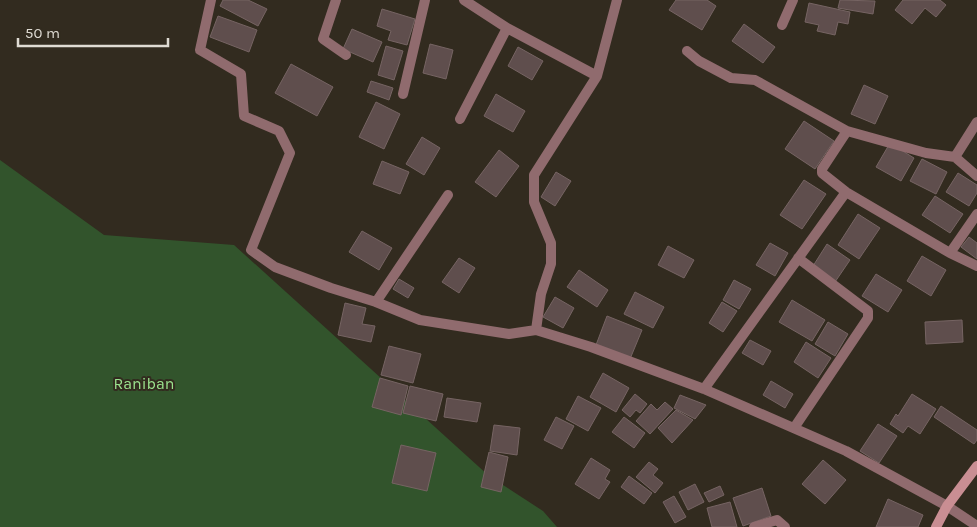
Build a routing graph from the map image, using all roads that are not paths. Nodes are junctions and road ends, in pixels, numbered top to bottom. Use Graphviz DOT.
graph roads {
  1 [pos="211,0"];
  2 [pos="336,0"];
  3 [pos="425,0"];
  4 [pos="464,0"];
  5 [pos="617,0"];
  6 [pos="793,0"];
  7 [pos="782,25"];
  8 [pos="507,28"];
  9 [pos="687,51"];
  10 [pos="346,55"];
  11 [pos="597,76"];
  12 [pos="403,94"];
  13 [pos="460,119"];
  14 [pos="977,122"];
  15 [pos="847,131"];
  16 [pos="956,157"];
  17 [pos="977,176"];
  18 [pos="846,192"];
  19 [pos="448,195"];
  20 [pos="977,214"];
  21 [pos="950,253"];
  22 [pos="798,258"];
  23 [pos="977,266"];
  24 [pos="376,302"];
  25 [pos="536,330"];
  26 [pos="704,389"];
  27 [pos="794,428"];
  28 [pos="977,466"];
  29 [pos="946,506"];
  30 [pos="977,526"];
  31 [pos="754,527"];
  32 [pos="785,527"];
  33 [pos="936,527"];
  1 -- 24 [label="street"];
  2 -- 10 [label="street"];
  3 -- 12 [label="street"];
  4 -- 8 [label="street"];
  5 -- 11 [label="street"];
  6 -- 7 [label="street"];
  8 -- 11 [label="street"];
  8 -- 13 [label="street"];
  9 -- 15 [label="street"];
  11 -- 25 [label="street"];
  14 -- 16 [label="street"];
  15 -- 16 [label="street"];
  15 -- 18 [label="street"];
  16 -- 17 [label="street"];
  18 -- 21 [label="street"];
  18 -- 22 [label="street"];
  19 -- 24 [label="street"];
  20 -- 21 [label="street"];
  21 -- 23 [label="street"];
  22 -- 26 [label="street"];
  22 -- 27 [label="street"];
  24 -- 25 [label="street"];
  25 -- 26 [label="street"];
  26 -- 27 [label="street"];
  27 -- 29 [label="street"];
  28 -- 29 [label="street"];
  29 -- 30 [label="street"];
  29 -- 33 [label="street"];
  31 -- 32 [label="street"];
}
